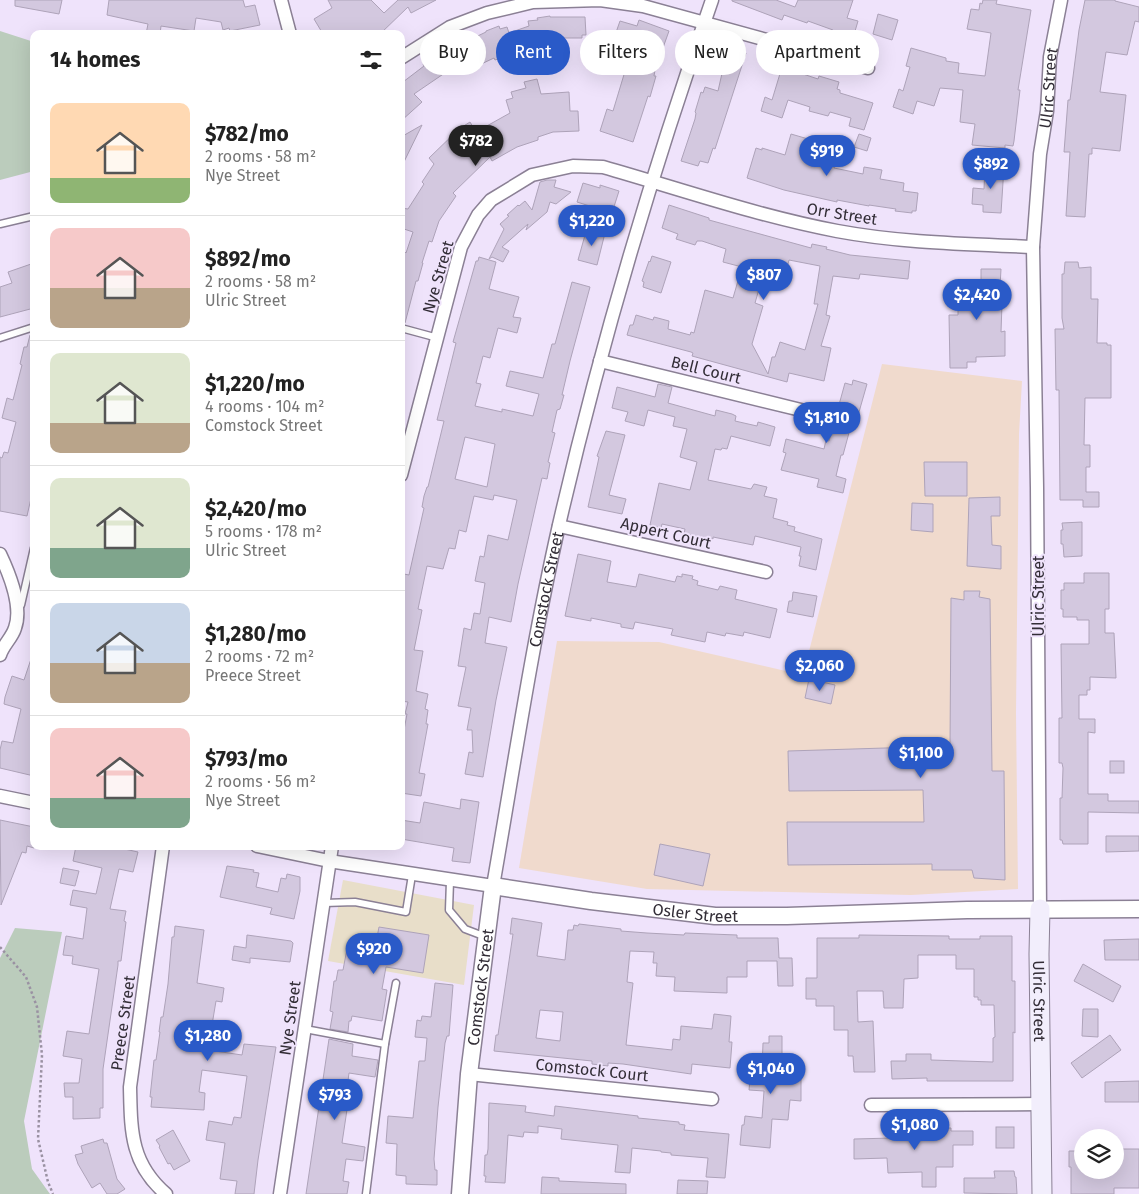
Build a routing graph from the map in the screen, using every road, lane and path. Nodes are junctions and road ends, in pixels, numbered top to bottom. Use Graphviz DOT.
graph roads {
  1 [pos="281,0"];
  2 [pos="712,0"];
  3 [pos="1062,0"];
  4 [pos="704,23"];
  5 [pos="289,30"];
  6 [pos="756,37"];
  7 [pos="405,56"];
  8 [pos="651,181"];
  9 [pos="30,217"];
  10 [pos="0,224"];
  11 [pos="1033,247"];
  12 [pos="30,328"];
  13 [pos="405,329"];
  14 [pos="0,338"];
  15 [pos="438,338"];
  16 [pos="600,361"];
  17 [pos="805,411"];
  18 [pos="405,460"];
  19 [pos="559,526"];
  20 [pos="0,554"];
  21 [pos="30,565"];
  22 [pos="766,572"];
  23 [pos="15,628"];
  24 [pos="0,655"];
  25 [pos="0,796"];
  26 [pos="30,802"];
  27 [pos="162,850"];
  28 [pos="276,850"];
  29 [pos="331,850"];
  30 [pos="329,861"];
  31 [pos="412,875"];
  32 [pos="450,881"];
  33 [pos="494,886"];
  34 [pos="324,903"];
  35 [pos="1040,909"];
  36 [pos="1139,909"];
  37 [pos="486,937"];
  38 [pos="0,947"];
  39 [pos="396,983"];
  40 [pos="305,1029"];
  41 [pos="385,1044"];
  42 [pos="469,1074"];
  43 [pos="712,1098"];
  44 [pos="1041,1104"];
  45 [pos="871,1105"];
  46 [pos="53,1194"];
  47 [pos="166,1194"];
  48 [pos="280,1194"];
  49 [pos="366,1194"];
  50 [pos="460,1194"];
  51 [pos="1042,1194"];
  1 -- 5 [label="street"];
  2 -- 4 [label="street, Comstock Street"];
  3 -- 11 [label="street, Ulric Street"];
  4 -- 6 [label="street"];
  4 -- 7 [label="street"];
  4 -- 8 [label="street, Comstock Street"];
  8 -- 11 [label="street, Orr Street"];
  8 -- 15 [label="street, Nye Street"];
  8 -- 16 [label="street, Comstock Street"];
  9 -- 10 [label="lane"];
  11 -- 35 [label="street, Ulric Street"];
  12 -- 14 [label="lane"];
  13 -- 15 [label="lane"];
  15 -- 18 [label="street, Nye Street"];
  16 -- 17 [label="street, Bell Court"];
  16 -- 19 [label="street, Comstock Street"];
  19 -- 22 [label="street, Appert Court"];
  19 -- 33 [label="street, Comstock Street"];
  20 -- 23 [label="street"];
  21 -- 23 [label="lane"];
  23 -- 24 [label="street"];
  25 -- 26 [label="street"];
  27 -- 47 [label="street, Preece Street"];
  28 -- 30 [label="street, Osler Street"];
  29 -- 30 [label="street, Nye Street"];
  30 -- 31 [label="street, Osler Street"];
  30 -- 34 [label="street, Nye Street"];
  31 -- 32 [label="street, Osler Street"];
  31 -- 34 [label="lane"];
  32 -- 33 [label="street, Osler Street"];
  32 -- 37 [label="lane"];
  33 -- 35 [label="street, Osler Street"];
  33 -- 37 [label="street, Comstock Street"];
  34 -- 40 [label="street, Nye Street"];
  35 -- 36 [label="street, Osler Street"];
  35 -- 44 [label="main road, Ulric Street"];
  37 -- 42 [label="street, Comstock Street"];
  38 -- 46 [label="path"];
  39 -- 41 [label="lane"];
  40 -- 41 [label="lane"];
  40 -- 48 [label="street, Nye Street"];
  41 -- 49 [label="lane"];
  42 -- 43 [label="street, Comstock Court"];
  42 -- 50 [label="street, Comstock Street"];
  44 -- 45 [label="street"];
  44 -- 51 [label="main road, Ulric Street"];
}
